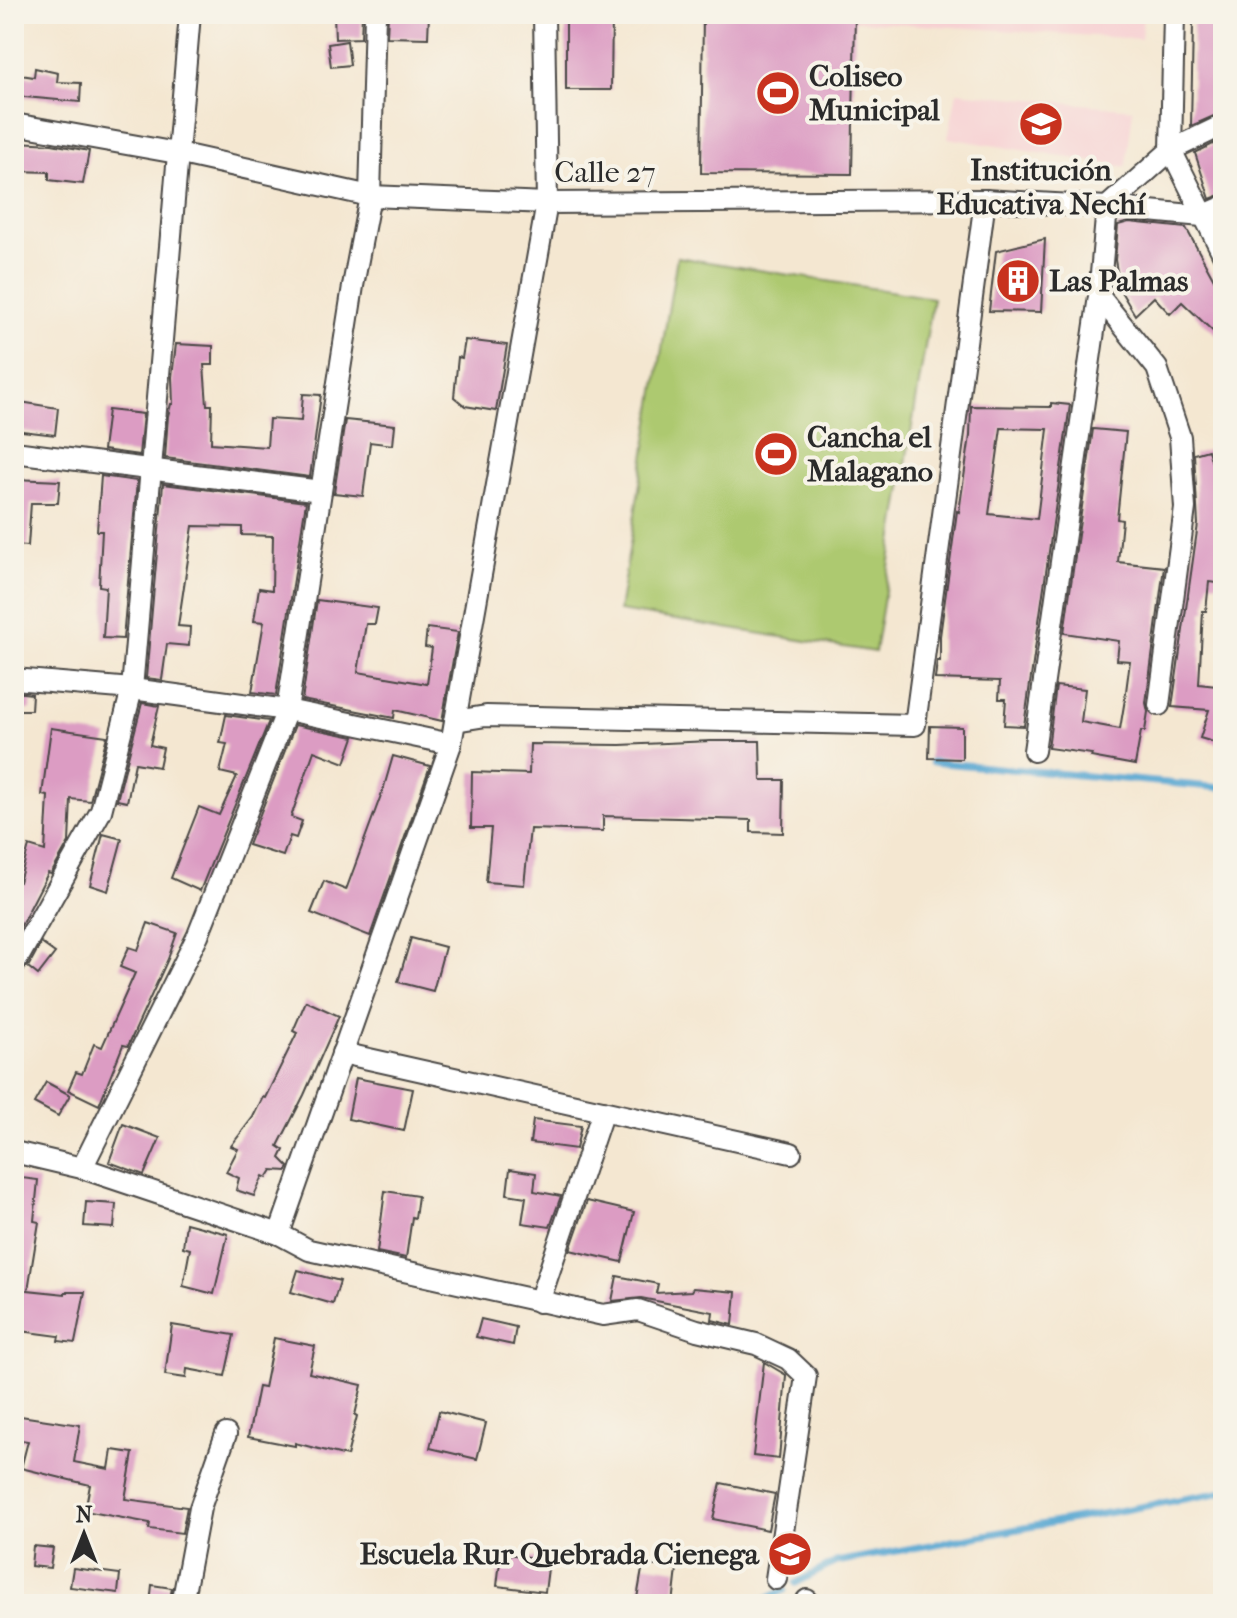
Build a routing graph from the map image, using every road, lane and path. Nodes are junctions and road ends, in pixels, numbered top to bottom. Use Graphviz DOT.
graph roads {
  1 [pos="190,14"];
  2 [pos="375,14"];
  3 [pos="544,14"];
  4 [pos="1174,14"];
  5 [pos="14,124"];
  6 [pos="1223,125"];
  7 [pos="1171,150"];
  8 [pos="177,153"];
  9 [pos="370,196"];
  10 [pos="985,200"];
  11 [pos="547,203"];
  12 [pos="1107,207"];
  13 [pos="1223,207"];
  14 [pos="1202,216"];
  15 [pos="1223,254"];
  16 [pos="1099,296"];
  17 [pos="14,452"];
  18 [pos="152,468"];
  19 [pos="321,491"];
  20 [pos="14,679"];
  21 [pos="132,689"];
  22 [pos="1159,705"];
  23 [pos="287,710"];
  24 [pos="455,721"];
  25 [pos="451,744"];
  26 [pos="1034,751"];
  27 [pos="14,965"];
  28 [pos="342,1053"];
  29 [pos="603,1111"];
  30 [pos="14,1152"];
  31 [pos="791,1153"];
  32 [pos="82,1168"];
  33 [pos="279,1234"];
  34 [pos="539,1302"];
  35 [pos="226,1434"];
  36 [pos="776,1579"];
  37 [pos="182,1604"];
  1 -- 8 [label="street"];
  2 -- 9 [label="street"];
  3 -- 11 [label="street"];
  4 -- 7 [label="street"];
  5 -- 8 [label="street, Calle 27"];
  6 -- 7 [label="street"];
  7 -- 12 [label="street"];
  7 -- 14 [label="street"];
  8 -- 9 [label="street, Calle 27"];
  8 -- 18 [label="street"];
  9 -- 11 [label="street, Calle 27"];
  9 -- 19 [label="street"];
  10 -- 11 [label="street, Calle 27"];
  10 -- 12 [label="street, Calle 27"];
  10 -- 24 [label="street"];
  11 -- 24 [label="street"];
  12 -- 14 [label="street, Calle 27"];
  12 -- 16 [label="street"];
  13 -- 14 [label="street"];
  14 -- 15 [label="street"];
  16 -- 22 [label="street"];
  16 -- 26 [label="street"];
  17 -- 18 [label="street"];
  18 -- 19 [label="street"];
  18 -- 21 [label="street"];
  19 -- 23 [label="street"];
  20 -- 21 [label="street"];
  21 -- 23 [label="street"];
  21 -- 27 [label="street"];
  23 -- 25 [label="street"];
  23 -- 32 [label="street"];
  24 -- 25 [label="street"];
  25 -- 28 [label="street"];
  28 -- 29 [label="street"];
  28 -- 33 [label="street"];
  29 -- 31 [label="street"];
  29 -- 34 [label="street"];
  30 -- 32 [label="street"];
  32 -- 33 [label="street"];
  33 -- 34 [label="street"];
  34 -- 36 [label="street"];
  35 -- 37 [label="street"];
}
